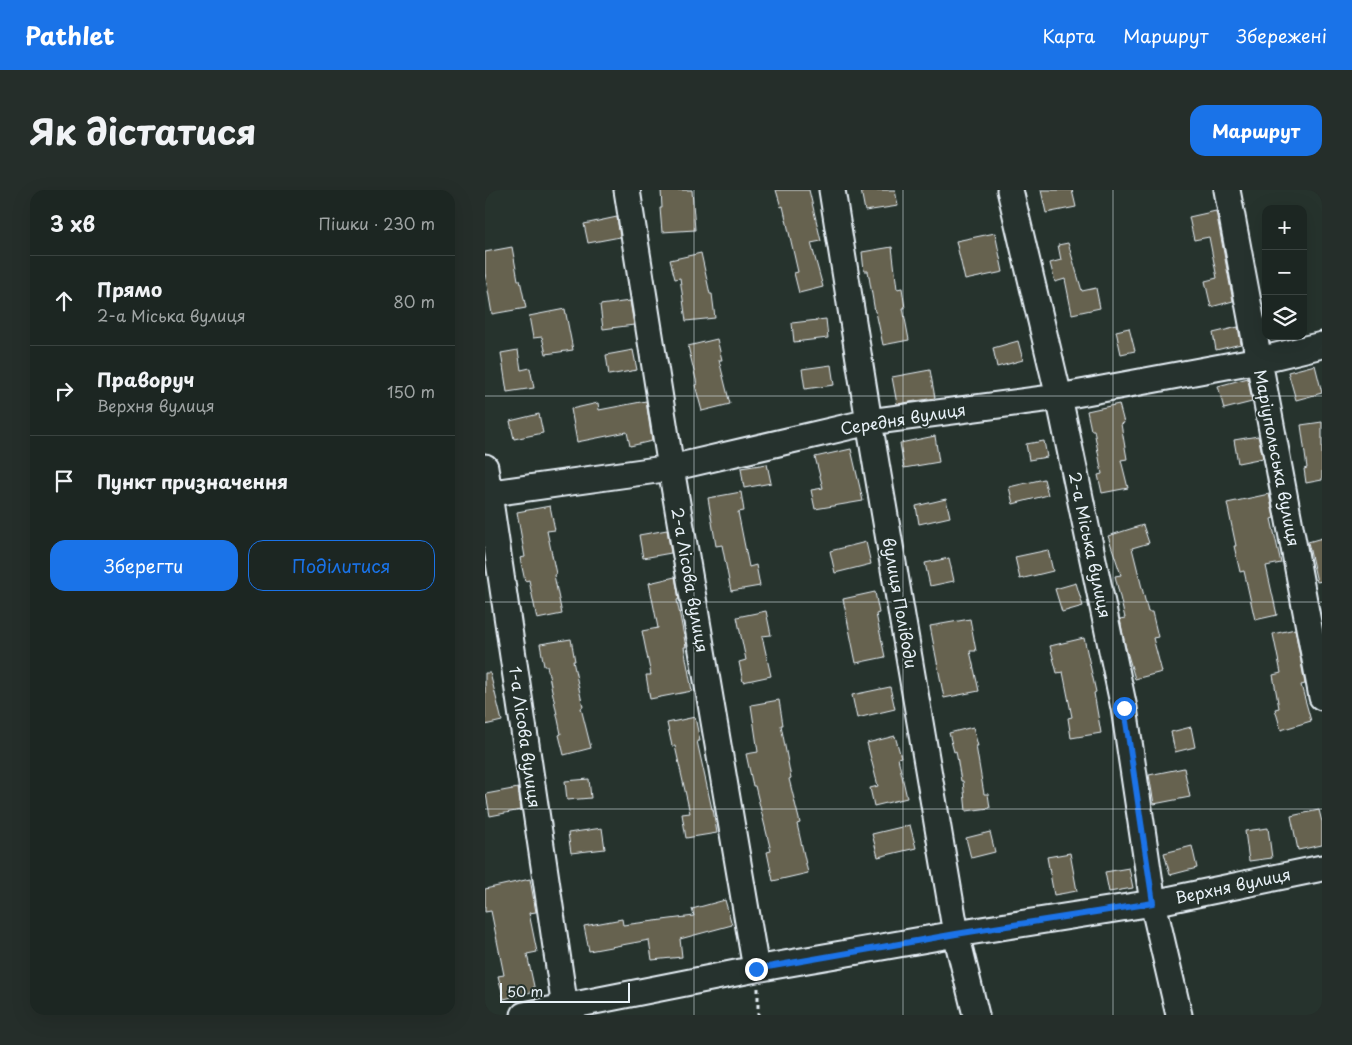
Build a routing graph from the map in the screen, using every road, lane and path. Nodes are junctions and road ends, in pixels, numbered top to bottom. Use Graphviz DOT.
graph roads {
  1 [pos="627,190"];
  2 [pos="832,190"];
  3 [pos="1010,190"];
  4 [pos="1227,190"];
  5 [pos="1322,345"];
  6 [pos="1259,360"];
  7 [pos="1059,397"];
  8 [pos="869,422"];
  9 [pos="485,467"];
  10 [pos="671,468"];
  11 [pos="487,493"];
  12 [pos="1322,697"];
  13 [pos="1322,868"];
  14 [pos="1153,903"];
  15 [pos="956,934"];
  16 [pos="756,969"];
  17 [pos="565,1008"];
  18 [pos="525,1015"];
  19 [pos="758,1015"];
  20 [pos="975,1015"];
  21 [pos="1179,1015"];
  1 -- 10 [label="street, 2-а Лісова вулиця"];
  2 -- 8 [label="street, вулиця Поліводи"];
  3 -- 7 [label="street, 2-а Міська вулиця"];
  4 -- 6 [label="street, Маріупольська вулиця"];
  5 -- 6 [label="street, Середня вулиця"];
  6 -- 7 [label="street, Середня вулиця"];
  6 -- 12 [label="street, Маріупольська вулиця"];
  7 -- 8 [label="street, Середня вулиця"];
  7 -- 14 [label="street, 2-а Міська вулиця"];
  8 -- 10 [label="street, Середня вулиця"];
  8 -- 15 [label="street, вулиця Поліводи"];
  9 -- 11 [label="street, 1-а Лісова вулиця"];
  10 -- 11 [label="street, Середня вулиця"];
  10 -- 16 [label="street, 2-а Лісова вулиця"];
  11 -- 17 [label="street, 1-а Лісова вулиця"];
  13 -- 14 [label="street, Верхня вулиця"];
  14 -- 15 [label="street, Верхня вулиця"];
  14 -- 21 [label="street, 2-а Міська вулиця"];
  15 -- 16 [label="street, Верхня вулиця"];
  15 -- 20 [label="street, вулиця Поліводи"];
  16 -- 17 [label="street, Верхня вулиця"];
  16 -- 19 [label="path"];
  17 -- 18 [label="street, Верхня вулиця"];
}
